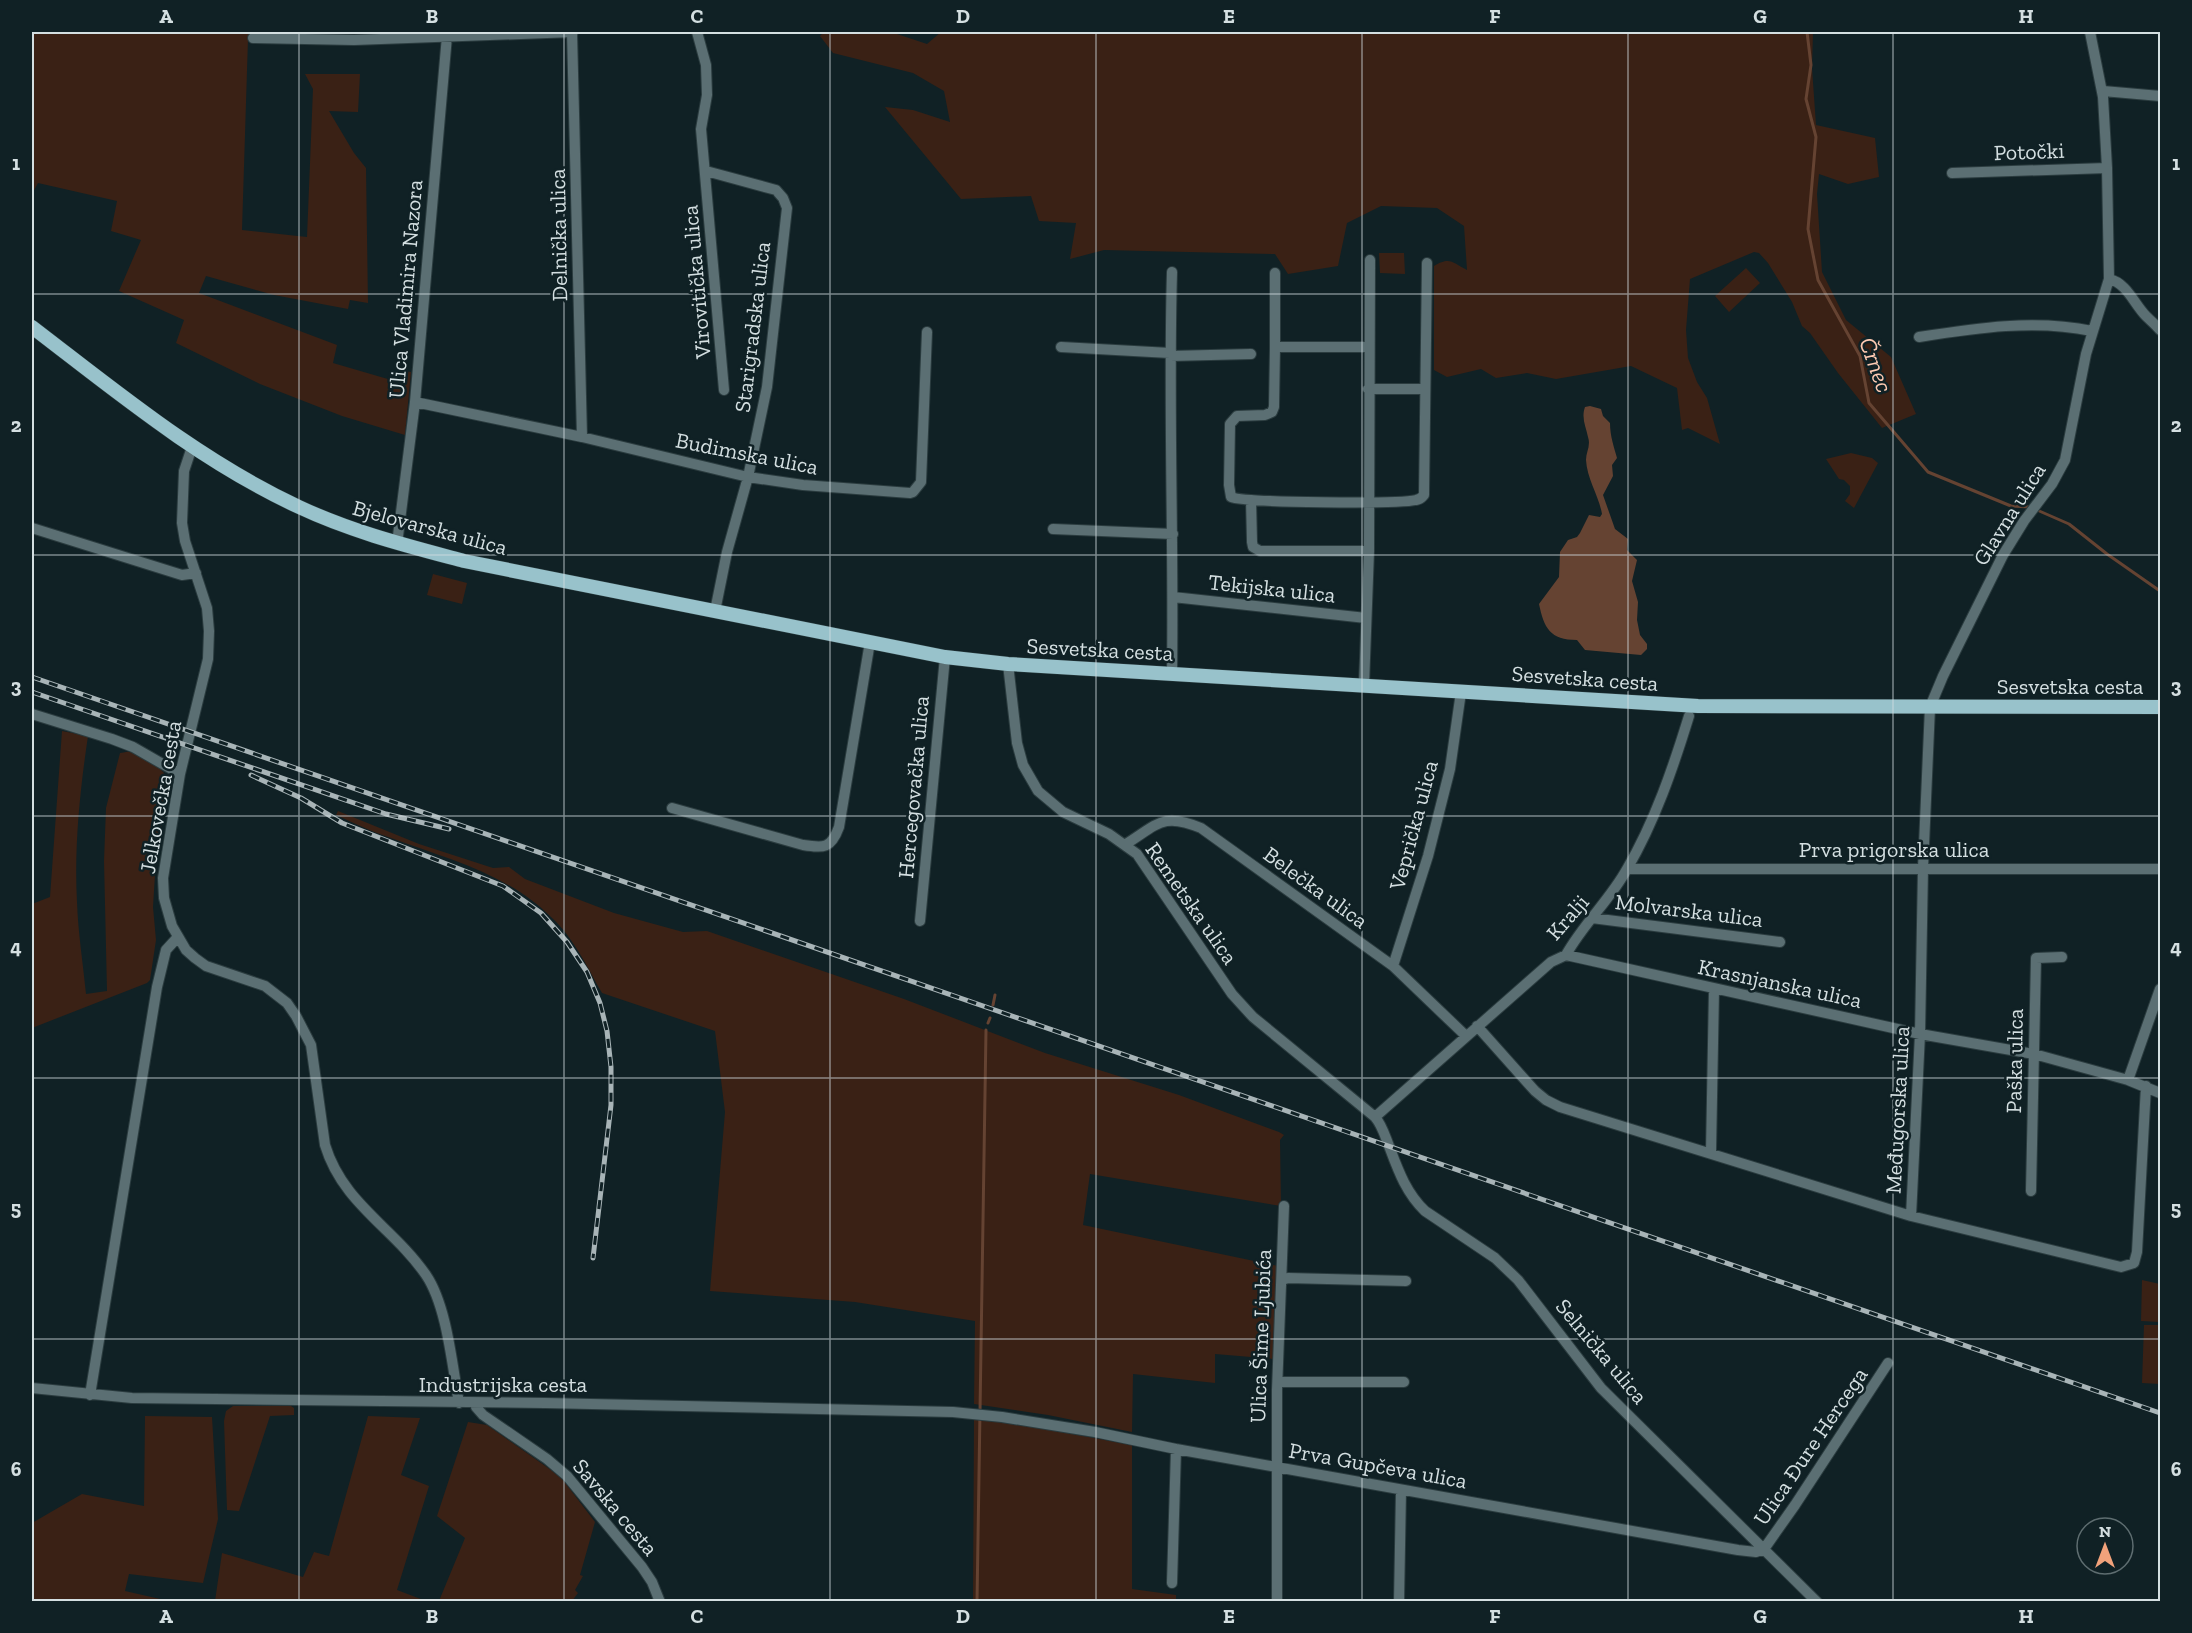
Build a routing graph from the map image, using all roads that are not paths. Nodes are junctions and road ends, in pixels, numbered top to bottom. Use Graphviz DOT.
graph roads {
  1 [pos="573,32"];
  2 [pos="697,32"];
  3 [pos="2090,32"];
  4 [pos="270,35"];
  5 [pos="447,36"];
  6 [pos="253,38"];
  7 [pos="2103,91"];
  8 [pos="2160,96"];
  9 [pos="2107,168"];
  10 [pos="706,171"];
  11 [pos="1952,173"];
  12 [pos="1370,260"];
  13 [pos="1427,263"];
  14 [pos="1172,272"];
  15 [pos="1275,273"];
  16 [pos="2109,279"];
  17 [pos="32,327"];
  18 [pos="2160,330"];
  19 [pos="2092,331"];
  20 [pos="927,332"];
  21 [pos="1919,337"];
  22 [pos="1061,347"];
  23 [pos="1275,347"];
  24 [pos="1369,347"];
  25 [pos="1170,354"];
  26 [pos="1251,354"];
  27 [pos="1368,388"];
  28 [pos="1425,388"];
  29 [pos="724,390"];
  30 [pos="415,402"];
  31 [pos="582,437"];
  32 [pos="192,447"];
  33 [pos="748,477"];
  34 [pos="1251,500"];
  35 [pos="1368,501"];
  36 [pos="32,528"];
  37 [pos="1053,529"];
  38 [pos="1173,534"];
  39 [pos="399,544"];
  40 [pos="1369,551"];
  41 [pos="196,573"];
  42 [pos="1173,597"];
  43 [pos="716,605"];
  44 [pos="1366,618"];
  45 [pos="870,642"];
  46 [pos="945,657"];
  47 [pos="1008,664"];
  48 [pos="1172,674"];
  49 [pos="1364,685"];
  50 [pos="1461,692"];
  51 [pos="1930,707"];
  52 [pos="2160,707"];
  53 [pos="32,714"];
  54 [pos="1689,716"];
  55 [pos="180,774"];
  56 [pos="672,808"];
  57 [pos="1126,844"];
  58 [pos="1923,868"];
  59 [pos="2160,868"];
  60 [pos="1628,869"];
  61 [pos="1592,918"];
  62 [pos="920,921"];
  63 [pos="177,938"];
  64 [pos="1780,942"];
  65 [pos="1566,955"];
  66 [pos="2062,957"];
  67 [pos="1393,966"];
  68 [pos="1714,989"];
  69 [pos="2160,989"];
  70 [pos="1477,1026"];
  71 [pos="1920,1034"];
  72 [pos="1466,1036"];
  73 [pos="2034,1054"];
  74 [pos="2127,1080"];
  75 [pos="2146,1086"];
  76 [pos="2160,1093"];
  77 [pos="1375,1117"];
  78 [pos="1711,1152"];
  79 [pos="2031,1191"];
  80 [pos="1284,1206"];
  81 [pos="1911,1216"];
  82 [pos="1282,1280"];
  83 [pos="1406,1281"];
  84 [pos="1888,1363"];
  85 [pos="1278,1382"];
  86 [pos="1404,1382"];
  87 [pos="32,1388"];
  88 [pos="90,1395"];
  89 [pos="459,1403"];
  90 [pos="476,1403"];
  91 [pos="980,1414"];
  92 [pos="1176,1449"];
  93 [pos="1277,1467"];
  94 [pos="1401,1490"];
  95 [pos="1764,1549"];
  96 [pos="1172,1583"];
  97 [pos="660,1602"];
  98 [pos="1277,1602"];
  99 [pos="1399,1602"];
  100 [pos="1817,1602"];
  1 -- 5 [label="street"];
  1 -- 31 [label="street, Delnička ulica"];
  2 -- 10 [label="street, Virovitička ulica"];
  3 -- 7 [label="street, Glavna ulica"];
  4 -- 5 [label="street"];
  4 -- 6 [label="street"];
  5 -- 30 [label="street, Ulica Vladimira Nazora"];
  7 -- 8 [label="street"];
  7 -- 9 [label="street, Glavna ulica"];
  9 -- 11 [label="street, Potočki"];
  9 -- 16 [label="street, Glavna ulica"];
  10 -- 29 [label="street, Virovitička ulica"];
  10 -- 33 [label="street, Starigradska ulica"];
  12 -- 24 [label="street"];
  13 -- 28 [label="street"];
  14 -- 25 [label="street"];
  15 -- 23 [label="street"];
  16 -- 18 [label="street"];
  16 -- 19 [label="street, Glavna ulica"];
  17 -- 32 [label="main road, Bjelovarska ulica"];
  19 -- 21 [label="street"];
  19 -- 51 [label="street, Glavna ulica"];
  20 -- 33 [label="street, Budimska ulica"];
  22 -- 25 [label="street"];
  23 -- 24 [label="street"];
  23 -- 34 [label="street"];
  24 -- 27 [label="street"];
  25 -- 26 [label="street"];
  25 -- 38 [label="street"];
  27 -- 28 [label="street"];
  27 -- 35 [label="street"];
  28 -- 35 [label="street"];
  30 -- 31 [label="street, Budimska ulica"];
  30 -- 39 [label="street, Ulica Vladimira Nazora"];
  31 -- 33 [label="street, Budimska ulica"];
  32 -- 39 [label="main road, Bjelovarska ulica"];
  32 -- 41 [label="street, Jelkovečka cesta"];
  33 -- 43 [label="street, Starigradska ulica"];
  34 -- 35 [label="street"];
  34 -- 40 [label="street"];
  35 -- 40 [label="street"];
  36 -- 41 [label="street"];
  37 -- 38 [label="street"];
  38 -- 42 [label="street"];
  39 -- 43 [label="main road, Bjelovarska ulica"];
  40 -- 44 [label="street"];
  41 -- 55 [label="street, Jelkovečka cesta"];
  42 -- 44 [label="street, Tekijska ulica"];
  42 -- 48 [label="street"];
  43 -- 45 [label="main road, Bjelovarska ulica"];
  44 -- 49 [label="street"];
  45 -- 46 [label="main road, Bjelovarska ulica"];
  45 -- 56 [label="street"];
  46 -- 47 [label="main road, Bjelovarska ulica"];
  46 -- 62 [label="street, Hercegovačka ulica"];
  47 -- 48 [label="main road, Sesvetska cesta"];
  47 -- 57 [label="street, Remetska ulica"];
  48 -- 49 [label="main road, Sesvetska cesta"];
  49 -- 50 [label="main road, Sesvetska cesta"];
  50 -- 51 [label="main road, Sesvetska cesta"];
  50 -- 67 [label="street, Veprička ulica"];
  51 -- 52 [label="main road, Sesvetska cesta"];
  51 -- 58 [label="street, Međugorska ulica"];
  53 -- 55 [label="street"];
  54 -- 60 [label="street, Kralji"];
  55 -- 63 [label="street, Jelkovečka cesta"];
  57 -- 67 [label="street, Belečka ulica"];
  57 -- 77 [label="street, Remetska ulica"];
  58 -- 59 [label="street, Prva prigorska ulica"];
  58 -- 60 [label="street, Prva prigorska ulica"];
  58 -- 71 [label="street, Međugorska ulica"];
  60 -- 61 [label="street, Kralji"];
  61 -- 64 [label="street, Molvarska ulica"];
  61 -- 65 [label="street, Kralji"];
  63 -- 88 [label="street"];
  63 -- 89 [label="street, Jelkovečka cesta"];
  65 -- 68 [label="street, Krasnjanska ulica"];
  65 -- 70 [label="street, Kralji"];
  66 -- 73 [label="street, Paška ulica"];
  67 -- 72 [label="street, Belečka ulica"];
  68 -- 71 [label="street, Krasnjanska ulica"];
  68 -- 78 [label="street"];
  69 -- 74 [label="street"];
  70 -- 72 [label="street, Kralji"];
  70 -- 78 [label="street"];
  71 -- 73 [label="street, Krasnjanska ulica"];
  71 -- 81 [label="street, Međugorska ulica"];
  72 -- 77 [label="street, Kralji"];
  73 -- 74 [label="street, Krasnjanska ulica"];
  73 -- 79 [label="street, Paška ulica"];
  74 -- 75 [label="street, Krasnjanska ulica"];
  75 -- 76 [label="street, Krasnjanska ulica"];
  75 -- 81 [label="street, Međugorska ulica"];
  77 -- 95 [label="street, Selnička ulica"];
  78 -- 81 [label="street"];
  80 -- 82 [label="street, Ulica Šime Ljubića"];
  82 -- 83 [label="street"];
  82 -- 85 [label="street, Ulica Šime Ljubića"];
  84 -- 95 [label="street, Ulica Đure Hercega"];
  85 -- 86 [label="street"];
  85 -- 93 [label="street, Ulica Šime Ljubića"];
  87 -- 88 [label="street, Industrijska cesta"];
  88 -- 89 [label="street, Industrijska cesta"];
  89 -- 90 [label="street, Industrijska cesta"];
  90 -- 91 [label="street, Industrijska cesta"];
  90 -- 97 [label="street, Savska cesta"];
  91 -- 92 [label="street, Prva Gupčeva ulica"];
  92 -- 93 [label="street, Prva Gupčeva ulica"];
  92 -- 96 [label="street"];
  93 -- 94 [label="street, Prva Gupčeva ulica"];
  93 -- 98 [label="street, Ulica Šime Ljubića"];
  94 -- 95 [label="street, Prva Gupčeva ulica"];
  94 -- 99 [label="street"];
  95 -- 100 [label="street, Selnička ulica"];
}
